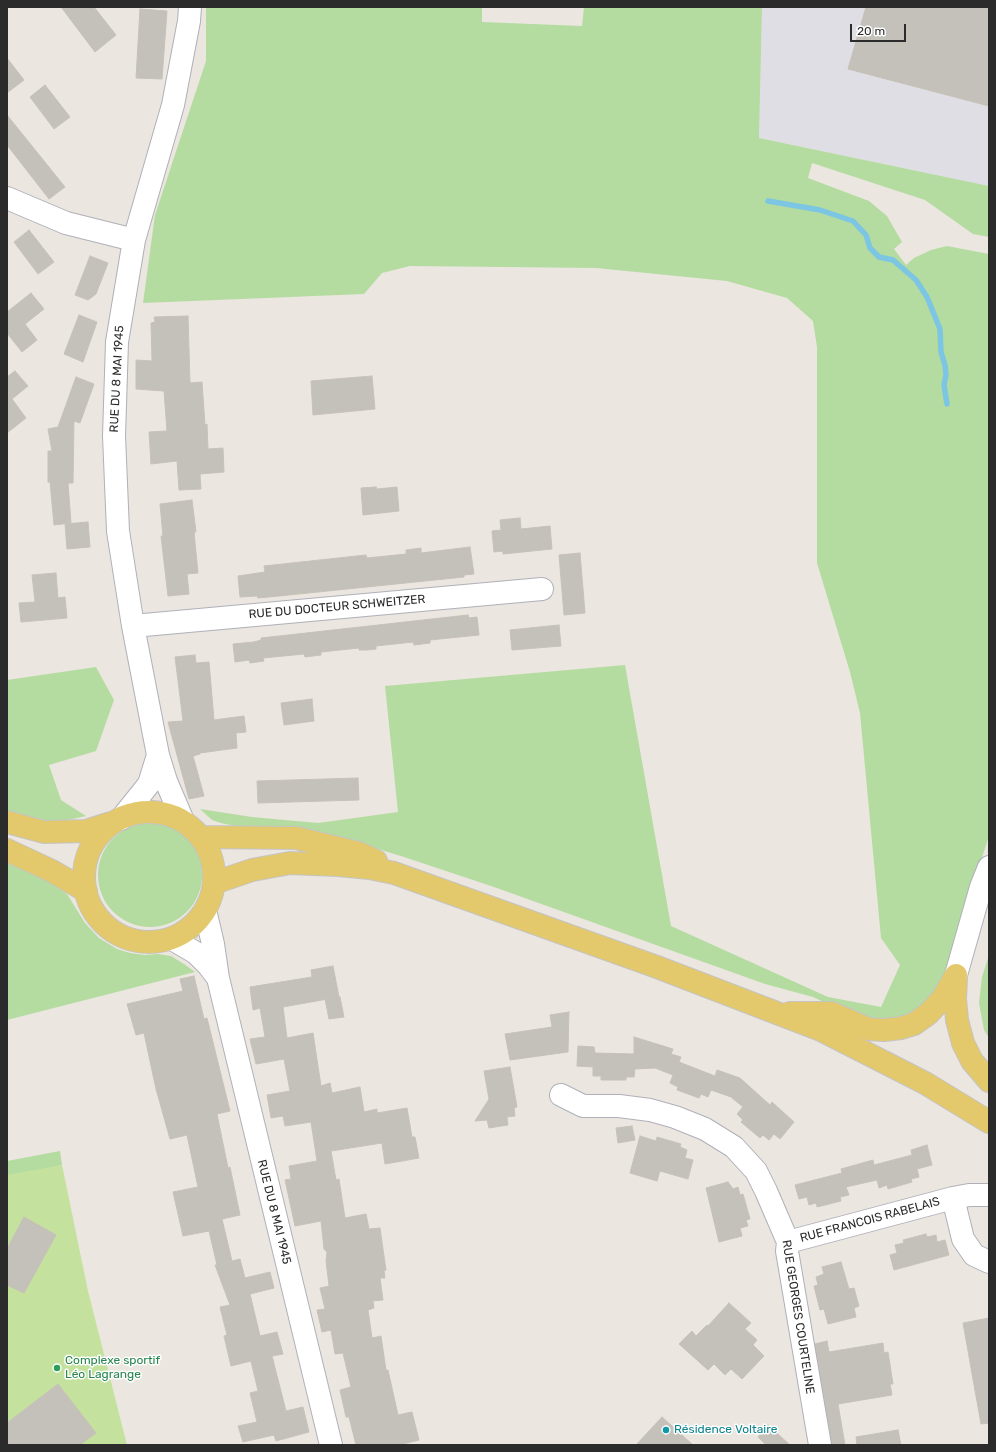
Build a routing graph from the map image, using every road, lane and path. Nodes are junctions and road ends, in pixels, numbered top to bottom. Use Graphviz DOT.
graph roads {
  1 [pos="190,7"];
  2 [pos="7,198"];
  3 [pos="134,240"];
  4 [pos="542,589"];
  5 [pos="133,626"];
  6 [pos="158,755"];
  7 [pos="117,821"];
  8 [pos="183,821"];
  9 [pos="7,822"];
  10 [pos="201,837"];
  11 [pos="7,850"];
  12 [pos="989,867"];
  13 [pos="394,873"];
  14 [pos="214,883"];
  15 [pos="86,891"];
  16 [pos="205,910"];
  17 [pos="172,938"];
  18 [pos="956,975"];
  19 [pos="218,978"];
  20 [pos="779,1014"];
  21 [pos="989,1081"];
  22 [pos="561,1094"];
  23 [pos="989,1122"];
  24 [pos="989,1195"];
  25 [pos="953,1198"];
  26 [pos="788,1242"];
  27 [pos="989,1262"];
  28 [pos="331,1445"];
  29 [pos="820,1445"];
  1 -- 3 [label="street, RUE DU 8 MAI 1945"];
  2 -- 3 [label="street"];
  3 -- 5 [label="street, RUE DU 8 MAI 1945"];
  4 -- 5 [label="street, RUE DU DOCTEUR SCHWEITZER"];
  5 -- 6 [label="street, RUE DU 8 MAI 1945"];
  6 -- 7 [label="street, RUE DU 8 MAI 1945"];
  6 -- 8 [label="street, RUE DU 8 MAI 1945"];
  7 -- 8 [label="main road"];
  7 -- 9 [label="main road"];
  7 -- 15 [label="main road"];
  8 -- 10 [label="main road"];
  10 -- 13 [label="main road"];
  10 -- 14 [label="main road"];
  11 -- 15 [label="main road"];
  12 -- 18 [label="street"];
  13 -- 14 [label="main road"];
  13 -- 20 [label="main road"];
  14 -- 16 [label="main road"];
  15 -- 17 [label="main road"];
  16 -- 17 [label="main road"];
  16 -- 19 [label="street, RUE DU 8 MAI 1945"];
  17 -- 19 [label="street, RUE DU 8 MAI 1945"];
  18 -- 20 [label="main road"];
  18 -- 21 [label="main road"];
  19 -- 28 [label="street, RUE DU 8 MAI 1945"];
  20 -- 23 [label="main road"];
  22 -- 26 [label="street, RUE GEORGES COURTELINE"];
  24 -- 25 [label="street, RUE FRANCOIS RABELAIS"];
  25 -- 26 [label="street, RUE FRANCOIS RABELAIS"];
  25 -- 27 [label="street"];
  26 -- 29 [label="street, RUE GEORGES COURTELINE"];
}
